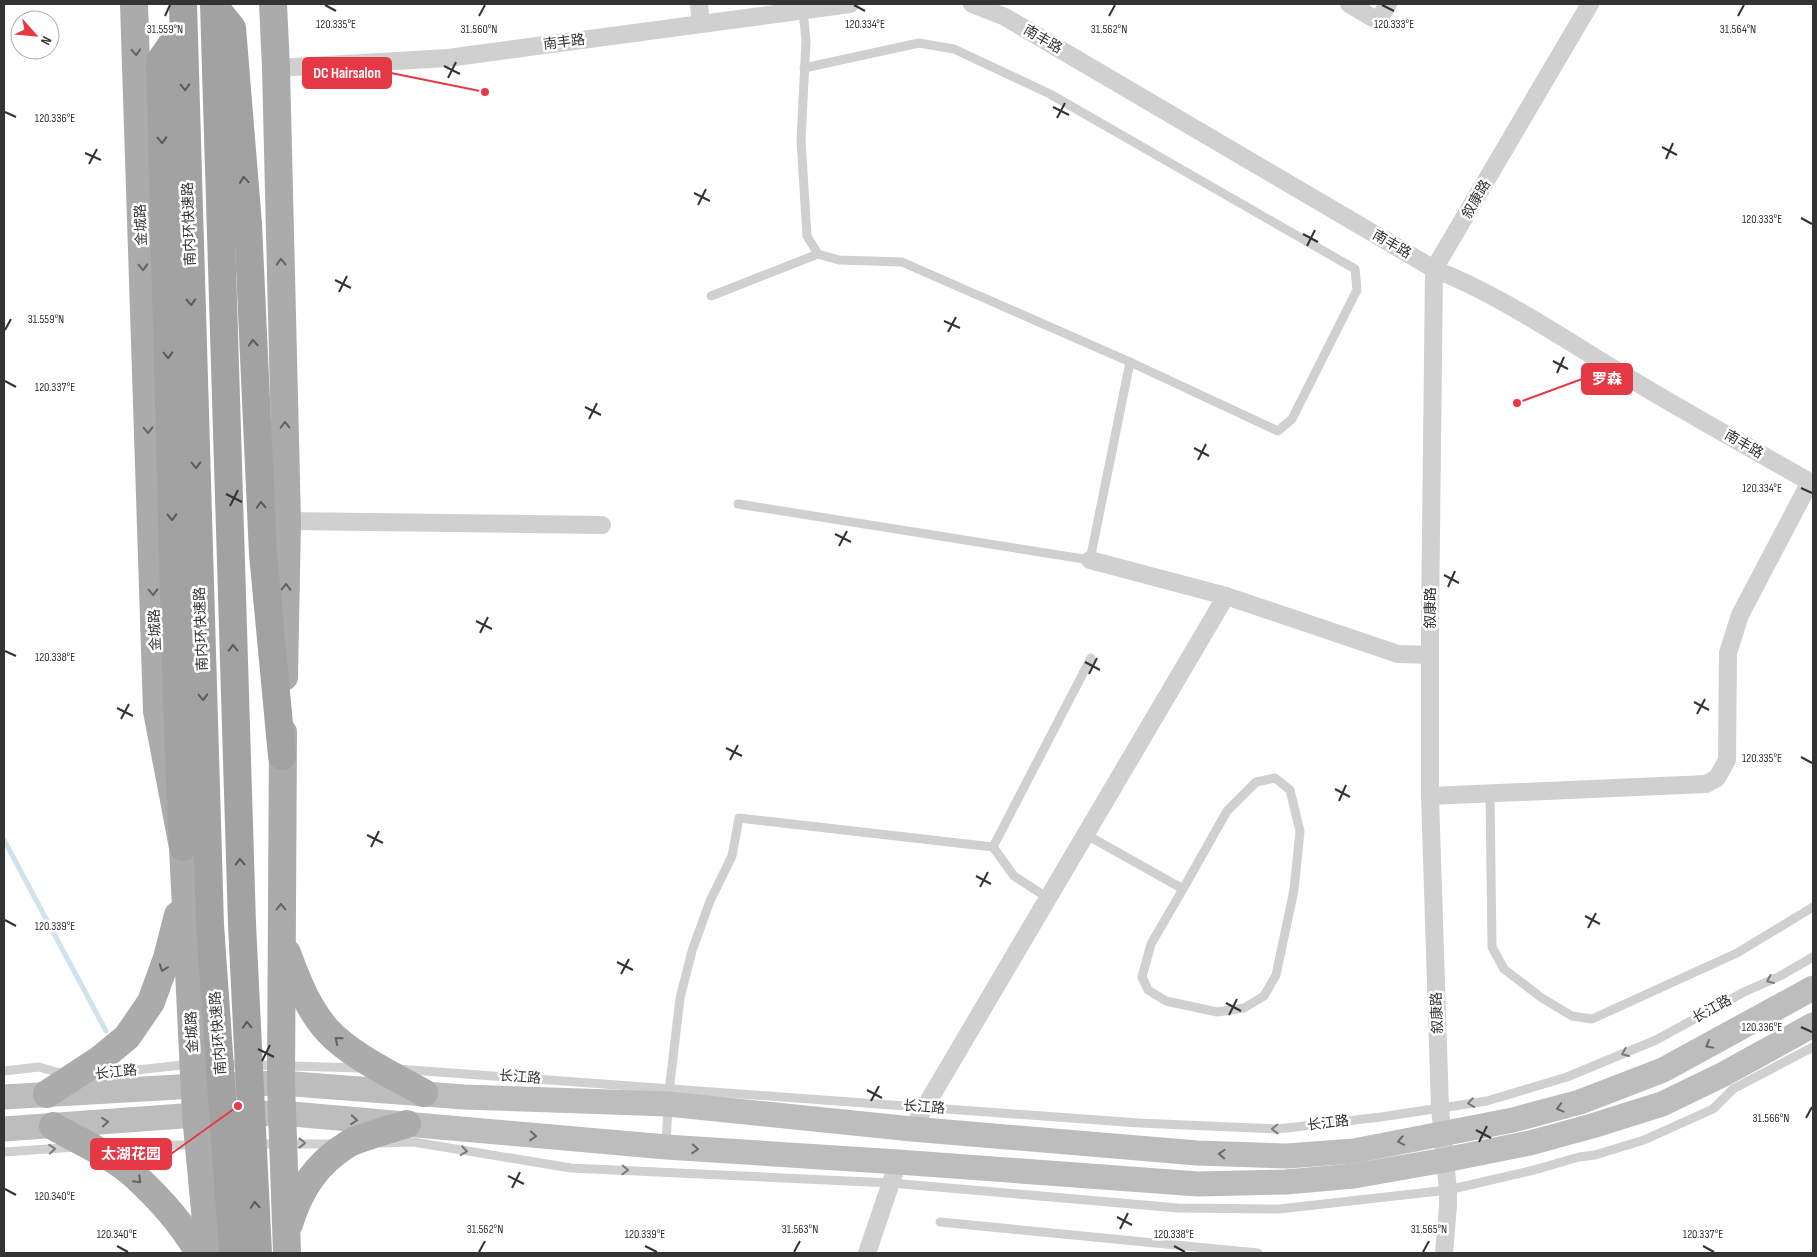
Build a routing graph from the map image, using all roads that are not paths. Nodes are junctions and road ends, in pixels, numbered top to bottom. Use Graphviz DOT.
graph roads {
  1 [pos="134,4"];
  2 [pos="273,4"];
  3 [pos="699,4"];
  4 [pos="850,4"];
  5 [pos="972,4"];
  6 [pos="1349,4"];
  7 [pos="1388,4"];
  8 [pos="1590,4"];
  9 [pos="214,5"];
  10 [pos="803,11"];
  11 [pos="183,16"];
  12 [pos="701,24"];
  13 [pos="276,68"];
  14 [pos="804,68"];
  15 [pos="818,254"];
  16 [pos="1434,269"];
  17 [pos="711,296"];
  18 [pos="1130,362"];
  19 [pos="1812,483"];
  20 [pos="738,504"];
  21 [pos="287,521"];
  22 [pos="602,525"];
  23 [pos="1090,560"];
  24 [pos="1226,596"];
  25 [pos="1430,655"];
  26 [pos="1091,658"];
  27 [pos="282,756"];
  28 [pos="1490,793"];
  29 [pos="1430,796"];
  30 [pos="1085,834"];
  31 [pos="183,847"];
  32 [pos="993,847"];
  33 [pos="185,887"];
  34 [pos="1183,889"];
  35 [pos="1048,898"];
  36 [pos="1813,908"];
  37 [pos="281,940"];
  38 [pos="1813,957"];
  39 [pos="1813,988"];
  40 [pos="1813,1025"];
  41 [pos="1813,1047"];
  42 [pos="380,1068"];
  43 [pos="202,1069"];
  44 [pos="4,1072"];
  45 [pos="281,1074"];
  46 [pos="74,1077"];
  47 [pos="424,1093"];
  48 [pos="47,1094"];
  49 [pos="669,1096"];
  50 [pos="4,1097"];
  51 [pos="925,1108"];
  52 [pos="1440,1108"];
  53 [pos="281,1113"];
  54 [pos="196,1115"];
  55 [pos="407,1124"];
  56 [pos="53,1126"];
  57 [pos="912,1129"];
  58 [pos="4,1130"];
  59 [pos="1442,1133"];
  60 [pos="282,1143"];
  61 [pos="349,1144"];
  62 [pos="208,1145"];
  63 [pos="89,1146"];
  64 [pos="666,1148"];
  65 [pos="4,1152"];
  66 [pos="1445,1160"];
  67 [pos="894,1172"];
  68 [pos="1448,1190"];
  69 [pos="940,1222"];
  70 [pos="287,1243"];
  71 [pos="199,1253"];
  72 [pos="209,1253"];
  73 [pos="233,1253"];
  74 [pos="258,1253"];
  75 [pos="867,1253"];
  76 [pos="1258,1253"];
  77 [pos="1444,1253"];
  1 -- 31 [label="main road, 金城路, one-way"];
  2 -- 13 [label="main road"];
  3 -- 12 [label="street"];
  4 -- 10 [label="street, 南丰路"];
  5 -- 16 [label="street, 南丰路"];
  6 -- 7 [label="street"];
  8 -- 16 [label="street, 叙康路"];
  27 -- 9 [label="highway, one-way"];
  74 -- 9 [label="highway, 南内环快速路, one-way, bridge"];
  10 -- 12 [label="street, 南丰路"];
  10 -- 14 [label="lane"];
  11 -- 31 [label="highway, one-way"];
  11 -- 73 [label="highway, 南内环快速路, one-way, bridge"];
  12 -- 13 [label="street, 南丰路"];
  21 -- 13 [label="main road, one-way"];
  14 -- 15 [label="lane"];
  14 -- 18 [label="lane"];
  15 -- 17 [label="lane"];
  15 -- 18 [label="lane"];
  16 -- 19 [label="street, 南丰路"];
  16 -- 25 [label="street, 叙康路"];
  18 -- 23 [label="lane"];
  19 -- 28 [label="street"];
  20 -- 23 [label="lane"];
  21 -- 22 [label="street"];
  27 -- 21 [label="main road, one-way"];
  23 -- 24 [label="street"];
  24 -- 25 [label="street"];
  24 -- 30 [label="street"];
  25 -- 29 [label="street, 叙康路"];
  26 -- 32 [label="lane"];
  37 -- 27 [label="main road, one-way"];
  28 -- 29 [label="street"];
  28 -- 36 [label="lane"];
  29 -- 52 [label="street, 叙康路"];
  30 -- 34 [label="lane"];
  30 -- 35 [label="street"];
  31 -- 33 [label="main road, 金城路"];
  32 -- 35 [label="lane"];
  32 -- 49 [label="lane"];
  33 -- 43 [label="main road, 金城路"];
  33 -- 46 [label="main road, one-way"];
  34 -- 34 [label="lane"];
  35 -- 51 [label="street"];
  42 -- 37 [label="main road, one-way"];
  37 -- 45 [label="main road"];
  38 -- 52 [label="lane, 长江路, one-way"];
  39 -- 59 [label="main road, 长江路, one-way"];
  40 -- 66 [label="main road"];
  41 -- 68 [label="lane"];
  42 -- 45 [label="lane, 长江路"];
  42 -- 47 [label="main road"];
  42 -- 49 [label="lane, 长江路"];
  43 -- 45 [label="main road, 长江路"];
  43 -- 46 [label="lane, 长江路"];
  43 -- 48 [label="main road, 长江路"];
  43 -- 54 [label="main road, 金城路"];
  44 -- 46 [label="lane, 长江路"];
  45 -- 47 [label="main road, 长江路"];
  45 -- 53 [label="main road"];
  46 -- 48 [label="main road"];
  47 -- 49 [label="main road, 长江路"];
  48 -- 50 [label="main road, 长江路"];
  49 -- 51 [label="lane, 长江路"];
  49 -- 57 [label="main road, 长江路"];
  49 -- 64 [label="lane"];
  52 -- 51 [label="lane, 长江路, one-way"];
  51 -- 57 [label="street"];
  52 -- 59 [label="street, 叙康路"];
  53 -- 54 [label="main road"];
  53 -- 55 [label="main road, one-way"];
  53 -- 60 [label="main road"];
  56 -- 54 [label="main road, one-way"];
  54 -- 62 [label="main road, 金城路"];
  55 -- 61 [label="main road"];
  55 -- 64 [label="main road, one-way"];
  56 -- 58 [label="main road"];
  56 -- 63 [label="main road"];
  59 -- 57 [label="main road, 长江路, one-way"];
  59 -- 66 [label="street, 叙康路"];
  60 -- 61 [label="lane, one-way"];
  60 -- 62 [label="lane"];
  60 -- 70 [label="main road"];
  61 -- 67 [label="lane, one-way"];
  61 -- 70 [label="main road"];
  62 -- 63 [label="lane"];
  62 -- 72 [label="main road, 金城路"];
  65 -- 63 [label="lane, one-way"];
  63 -- 71 [label="main road, one-way"];
  64 -- 67 [label="main road, one-way"];
  66 -- 67 [label="main road"];
  66 -- 68 [label="street, 叙康路"];
  67 -- 68 [label="lane"];
  67 -- 75 [label="street"];
  68 -- 77 [label="street, 叙康路"];
  69 -- 76 [label="lane"];
}
